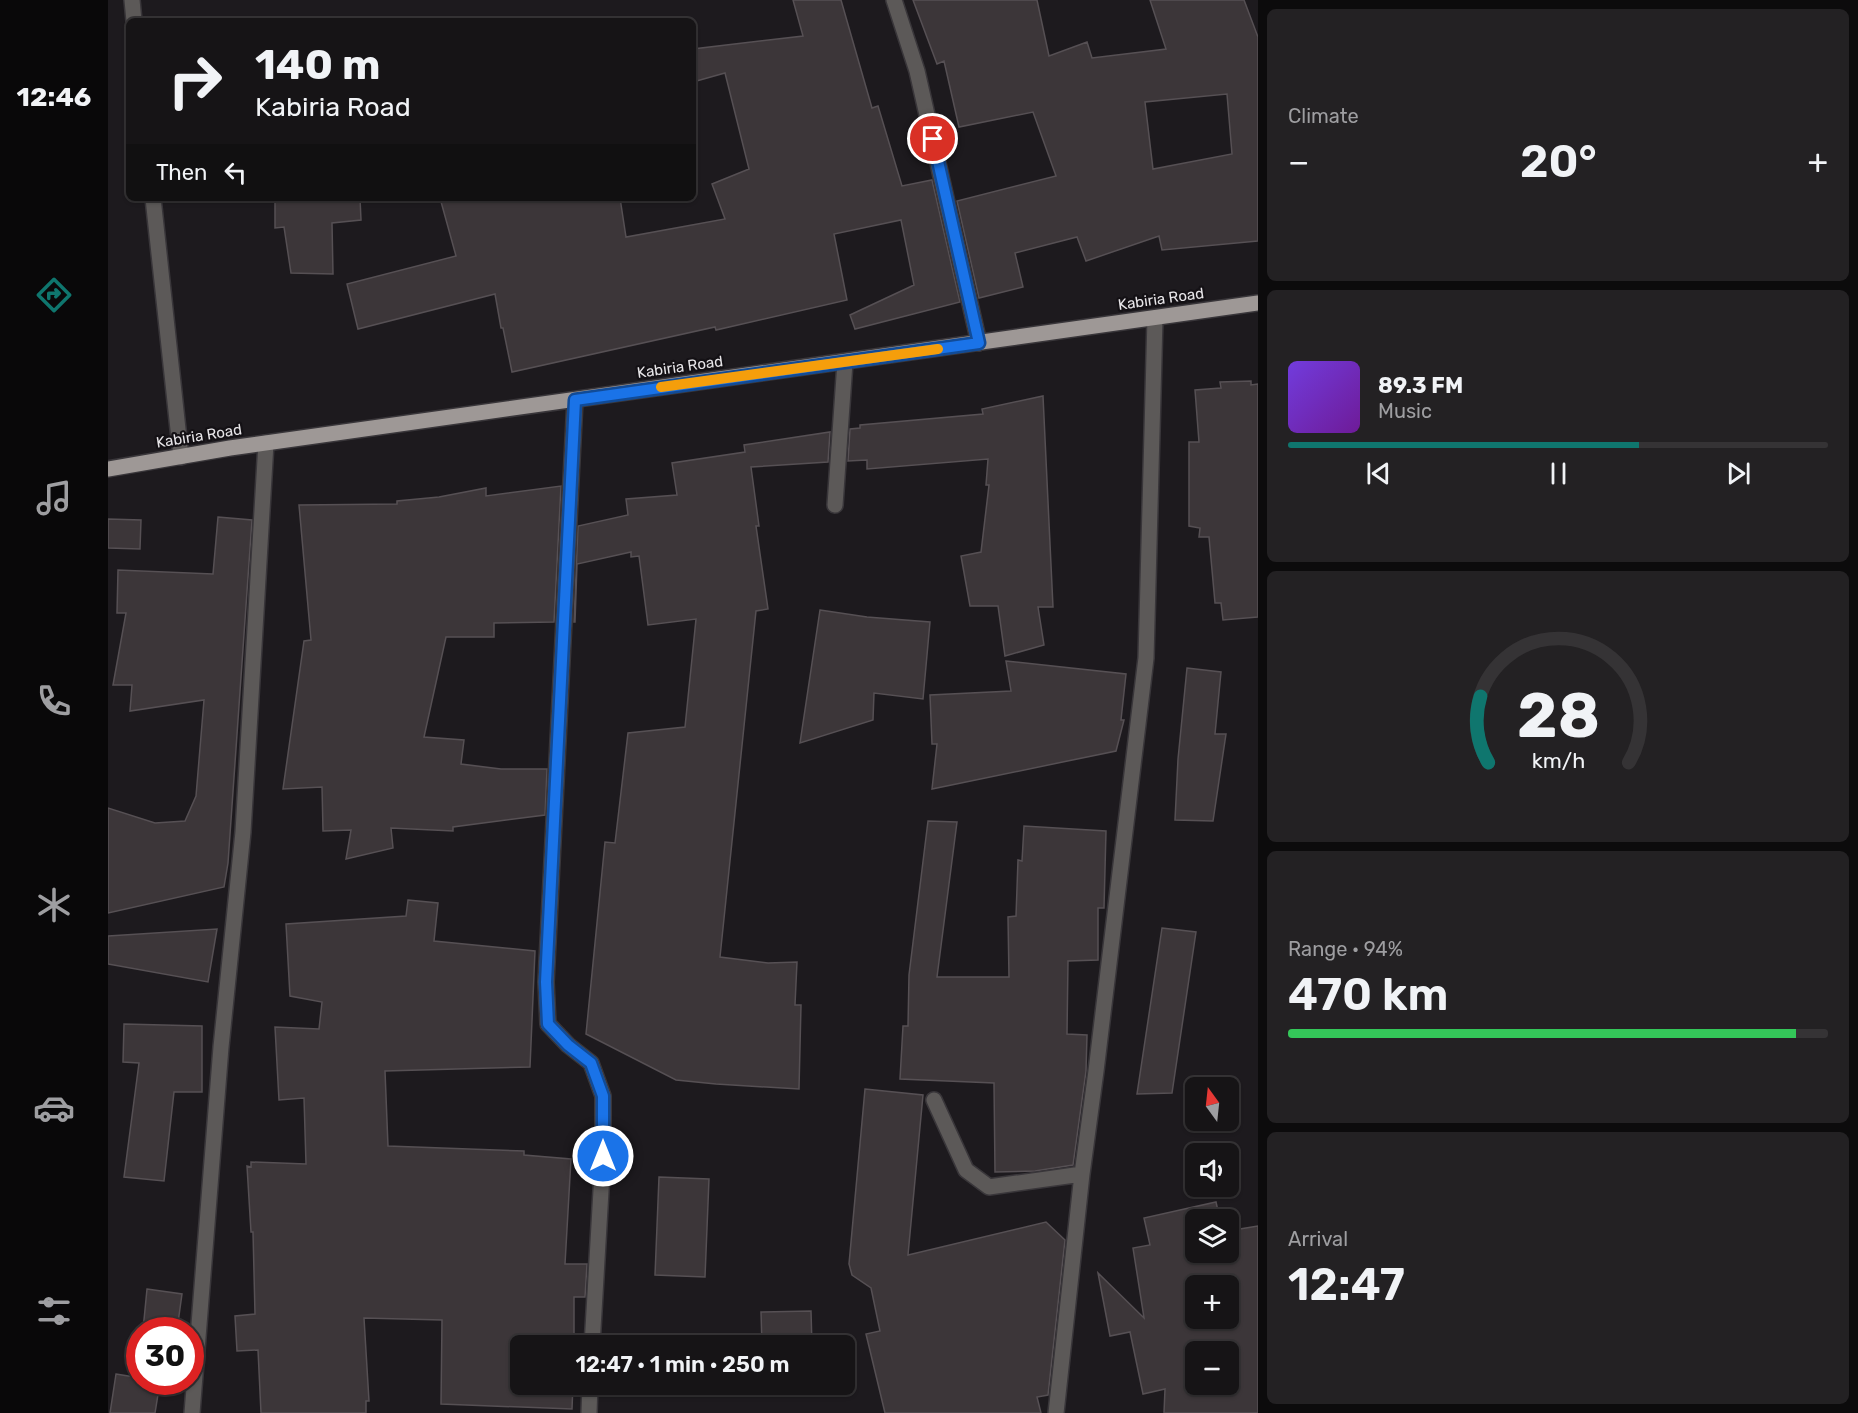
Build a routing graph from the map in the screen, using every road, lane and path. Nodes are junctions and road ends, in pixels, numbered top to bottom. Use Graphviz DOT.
graph roads {
  1 [pos="132,0"];
  2 [pos="894,0"];
  3 [pos="134,18"];
  4 [pos="153,201"];
  5 [pos="1258,303"];
  6 [pos="1155,318"];
  7 [pos="979,343"];
  8 [pos="845,362"];
  9 [pos="575,400"];
  10 [pos="266,443"];
  11 [pos="181,457"];
  12 [pos="108,469"];
  13 [pos="836,505"];
  14 [pos="934,1100"];
  15 [pos="1082,1174"];
  16 [pos="593,1335"];
  17 [pos="590,1395"];
  18 [pos="192,1413"];
  19 [pos="589,1413"];
  20 [pos="1056,1413"];
  1 -- 3 [label="street"];
  2 -- 7 [label="street"];
  4 -- 11 [label="street"];
  5 -- 6 [label="main road, Kabiria Road"];
  6 -- 7 [label="main road, Kabiria Road"];
  6 -- 15 [label="street"];
  7 -- 8 [label="main road, Kabiria Road"];
  8 -- 9 [label="main road, Kabiria Road"];
  8 -- 13 [label="street"];
  9 -- 10 [label="main road, Kabiria Road"];
  9 -- 16 [label="street"];
  10 -- 11 [label="main road, Kabiria Road"];
  10 -- 18 [label="street"];
  11 -- 12 [label="main road, Kabiria Road"];
  14 -- 15 [label="street"];
  15 -- 20 [label="street"];
  17 -- 19 [label="street"];
}
